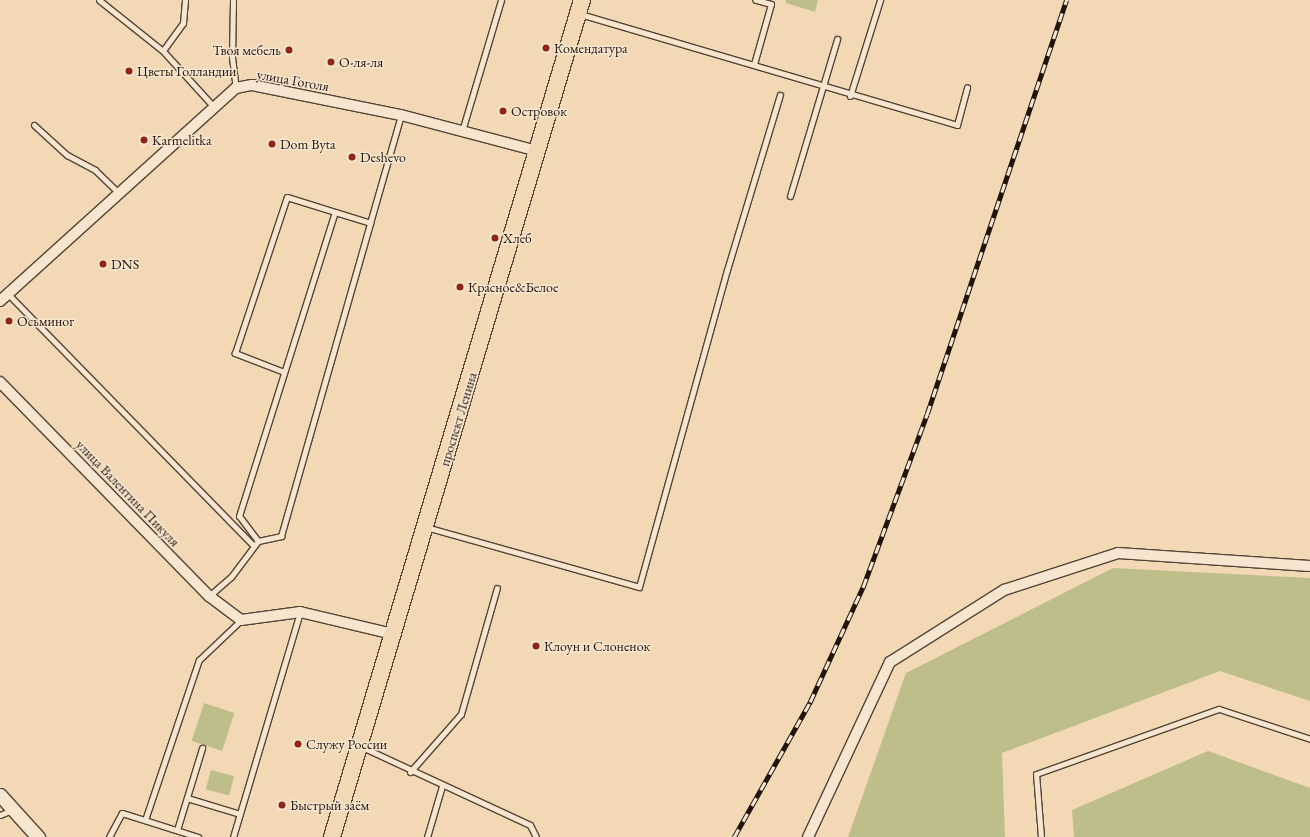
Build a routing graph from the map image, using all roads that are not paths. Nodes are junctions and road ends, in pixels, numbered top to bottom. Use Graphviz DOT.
graph roads {
  1 [pos="99,0"];
  2 [pos="185,0"];
  3 [pos="233,0"];
  4 [pos="501,0"];
  5 [pos="756,0"];
  6 [pos="880,0"];
  7 [pos="580,7"];
  8 [pos="837,39"];
  9 [pos="163,51"];
  10 [pos="754,64"];
  11 [pos="823,87"];
  12 [pos="968,87"];
  13 [pos="236,88"];
  14 [pos="780,95"];
  15 [pos="850,96"];
  16 [pos="214,106"];
  17 [pos="401,115"];
  18 [pos="34,125"];
  19 [pos="462,131"];
  20 [pos="537,151"];
  21 [pos="119,193"];
  22 [pos="790,196"];
  23 [pos="335,212"];
  24 [pos="370,223"];
  25 [pos="4,298"];
  26 [pos="284,372"];
  27 [pos="0,382"];
  28 [pos="426,527"];
  29 [pos="258,541"];
  30 [pos="254,546"];
  31 [pos="1310,566"];
  32 [pos="496,588"];
  33 [pos="209,596"];
  34 [pos="300,612"];
  35 [pos="241,620"];
  36 [pos="393,634"];
  37 [pos="1310,739"];
  38 [pos="360,745"];
  39 [pos="202,748"];
  40 [pos="410,772"];
  41 [pos="442,786"];
  42 [pos="0,795"];
  43 [pos="187,798"];
  44 [pos="13,810"];
  45 [pos="240,814"];
  46 [pos="0,815"];
  47 [pos="145,820"];
  48 [pos="177,830"];
  49 [pos="38,837"];
  50 [pos="109,837"];
  51 [pos="198,837"];
  52 [pos="233,837"];
  53 [pos="332,837"];
  54 [pos="427,837"];
  55 [pos="536,837"];
  56 [pos="808,837"];
  57 [pos="1041,837"];
  1 -- 9 [label="lane"];
  2 -- 9 [label="lane"];
  3 -- 13 [label="lane"];
  4 -- 19 [label="lane"];
  5 -- 10 [label="lane"];
  6 -- 15 [label="lane"];
  7 -- 10 [label="lane"];
  7 -- 20 [label="main road, проспект Ленина"];
  8 -- 11 [label="lane"];
  9 -- 16 [label="lane"];
  10 -- 11 [label="lane"];
  11 -- 15 [label="lane"];
  11 -- 22 [label="lane"];
  12 -- 15 [label="lane"];
  13 -- 16 [label="street, улица Гоголя"];
  13 -- 17 [label="street, улица Гоголя"];
  14 -- 28 [label="lane"];
  16 -- 21 [label="street, улица Гоголя"];
  17 -- 19 [label="street, улица Гоголя"];
  17 -- 24 [label="lane"];
  18 -- 21 [label="lane"];
  19 -- 20 [label="street, улица Гоголя"];
  20 -- 28 [label="main road, проспект Ленина"];
  21 -- 25 [label="street, улица Гоголя"];
  23 -- 24 [label="lane"];
  23 -- 26 [label="lane"];
  23 -- 26 [label="lane"];
  24 -- 29 [label="lane"];
  25 -- 30 [label="lane"];
  26 -- 29 [label="lane"];
  27 -- 33 [label="street, улица Валентина Пикуля"];
  28 -- 36 [label="main road, проспект Ленина"];
  29 -- 30 [label="lane"];
  30 -- 33 [label="lane"];
  31 -- 56 [label="street"];
  32 -- 40 [label="lane"];
  33 -- 35 [label="street, улица Валентина Пикуля"];
  34 -- 35 [label="street"];
  34 -- 36 [label="street"];
  34 -- 45 [label="lane"];
  35 -- 47 [label="lane"];
  36 -- 38 [label="main road, проспект Ленина"];
  37 -- 57 [label="lane"];
  38 -- 40 [label="lane"];
  38 -- 53 [label="main road, проспект Ленина"];
  39 -- 43 [label="lane"];
  40 -- 41 [label="lane"];
  41 -- 54 [label="lane"];
  41 -- 55 [label="lane"];
  42 -- 44 [label="street"];
  43 -- 45 [label="lane"];
  43 -- 48 [label="lane"];
  44 -- 46 [label="lane"];
  44 -- 49 [label="street"];
  45 -- 52 [label="lane"];
  47 -- 48 [label="lane"];
  47 -- 50 [label="lane"];
  48 -- 51 [label="lane"];
}
